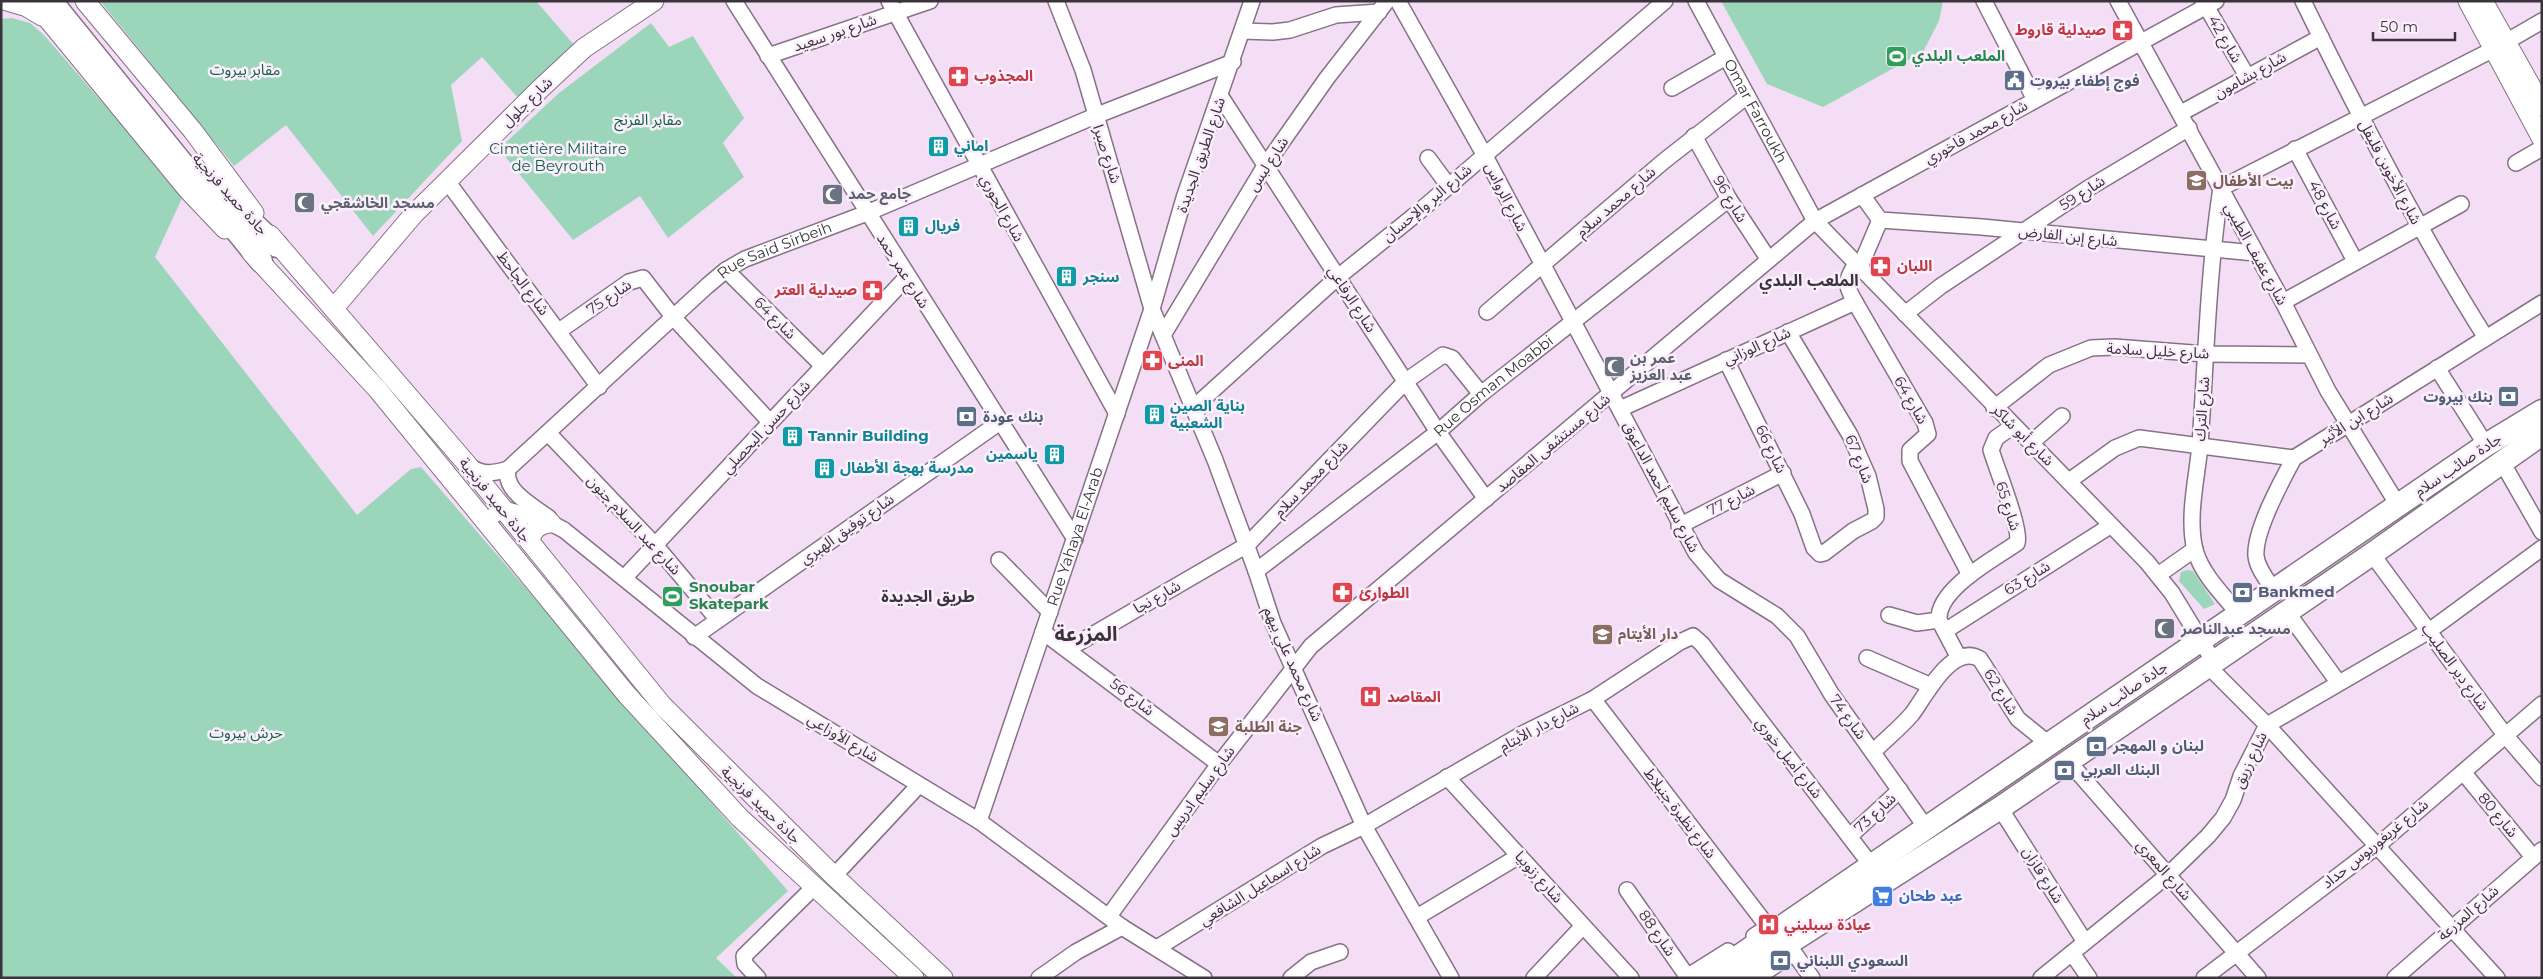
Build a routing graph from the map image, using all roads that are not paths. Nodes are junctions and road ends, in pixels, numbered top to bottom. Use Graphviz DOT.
graph roads {
  1 [pos="7,1"];
  2 [pos="33,1"];
  3 [pos="68,1"];
  4 [pos="84,1"];
  5 [pos="654,1"];
  6 [pos="734,1"];
  7 [pos="930,1"];
  8 [pos="1056,1"];
  9 [pos="1252,1"];
  10 [pos="1398,1"];
  11 [pos="1665,1"];
  12 [pos="1696,1"];
  13 [pos="1984,1"];
  14 [pos="2118,1"];
  15 [pos="2304,1"];
  16 [pos="2468,1"];
  17 [pos="2483,1"];
  18 [pos="2209,3"];
  19 [pos="892,6"];
  20 [pos="1383,7"];
  21 [pos="48,10"];
  22 [pos="2542,21"];
  23 [pos="1242,31"];
  24 [pos="2321,37"];
  25 [pos="2141,43"];
  26 [pos="2499,46"];
  27 [pos="768,56"];
  28 [pos="1726,57"];
  29 [pos="1233,62"];
  30 [pos="2247,76"];
  31 [pos="1672,88"];
  32 [pos="1747,96"];
  33 [pos="1221,97"];
  34 [pos="2035,100"];
  35 [pos="2542,106"];
  36 [pos="2180,113"];
  37 [pos="2360,115"];
  38 [pos="1095,116"];
  39 [pos="2189,128"];
  40 [pos="1694,136"];
  41 [pos="2542,139"];
  42 [pos="2542,148"];
  43 [pos="2294,149"];
  44 [pos="1485,156"];
  45 [pos="1428,158"];
  46 [pos="2516,163"];
  47 [pos="1265,166"];
  48 [pos="978,167"];
  49 [pos="447,181"];
  50 [pos="1448,185"];
  51 [pos="2221,188"];
  52 [pos="1862,195"];
  53 [pos="1729,199"];
  54 [pos="2461,204"];
  55 [pos="867,213"];
  56 [pos="1880,220"];
  57 [pos="1815,221"];
  58 [pos="2419,226"];
  59 [pos="2022,232"];
  60 [pos="2211,250"];
  61 [pos="2255,253"];
  62 [pos="269,254"];
  63 [pos="1769,260"];
  64 [pos="2355,261"];
  65 [pos="1858,265"];
  66 [pos="1543,266"];
  67 [pos="726,270"];
  68 [pos="907,277"];
  69 [pos="1338,277"];
  70 [pos="1855,302"];
  71 [pos="2283,302"];
  72 [pos="2542,303"];
  73 [pos="334,308"];
  74 [pos="1152,309"];
  75 [pos="1487,312"];
  76 [pos="1905,314"];
  77 [pos="674,318"];
  78 [pos="1574,323"];
  79 [pos="559,331"];
  80 [pos="1788,332"];
  81 [pos="1163,335"];
  82 [pos="2486,338"];
  83 [pos="2206,354"];
  84 [pos="2309,355"];
  85 [pos="1726,360"];
  86 [pos="823,366"];
  87 [pos="2437,368"];
  88 [pos="1406,382"];
  89 [pos="599,387"];
  90 [pos="1481,394"];
  91 [pos="1613,394"];
  92 [pos="1994,408"];
  93 [pos="1192,409"];
  94 [pos="1620,410"];
  95 [pos="2542,411"];
  96 [pos="1117,414"];
  97 [pos="2062,416"];
  98 [pos="770,422"];
  99 [pos="1000,422"];
  100 [pos="2348,425"];
  101 [pos="2013,426"];
  102 [pos="1438,432"];
  103 [pos="548,433"];
  104 [pos="2542,434"];
  105 [pos="2031,443"];
  106 [pos="2486,445"];
  107 [pos="2200,448"];
  108 [pos="2294,458"];
  109 [pos="2502,462"];
  110 [pos="466,464"];
  111 [pos="508,469"];
  112 [pos="1783,473"];
  113 [pos="2069,481"];
  114 [pos="1486,498"];
  115 [pos="2398,505"];
  116 [pos="504,509"];
  117 [pos="486,520"];
  118 [pos="558,526"];
  119 [pos="1680,526"];
  120 [pos="2110,526"];
  121 [pos="2542,532"];
  122 [pos="1075,539"];
  123 [pos="1811,540"];
  124 [pos="530,542"];
  125 [pos="1247,545"];
  126 [pos="656,546"];
  127 [pos="2542,548"];
  128 [pos="2195,549"];
  129 [pos="2372,554"];
  130 [pos="999,560"];
  131 [pos="1256,571"];
  132 [pos="2158,574"];
  133 [pos="1970,575"];
  134 [pos="625,577"];
  135 [pos="2274,591"];
  136 [pos="1766,609"];
  137 [pos="1050,612"];
  138 [pos="2287,612"];
  139 [pos="1889,615"];
  140 [pos="2240,615"];
  141 [pos="718,620"];
  142 [pos="1942,625"];
  143 [pos="2429,631"];
  144 [pos="1043,632"];
  145 [pos="694,637"];
  146 [pos="2201,641"];
  147 [pos="1068,649"];
  148 [pos="1707,651"];
  149 [pos="1867,658"];
  150 [pos="1959,658"];
  151 [pos="2211,664"];
  152 [pos="1293,668"];
  153 [pos="2338,682"];
  154 [pos="1929,685"];
  155 [pos="1593,699"];
  156 [pos="2542,704"];
  157 [pos="2266,725"];
  158 [pos="2505,735"];
  159 [pos="2049,744"];
  160 [pos="1873,752"];
  161 [pos="2069,762"];
  162 [pos="1219,764"];
  163 [pos="2463,772"];
  164 [pos="1447,777"];
  165 [pos="2542,778"];
  166 [pos="919,785"];
  167 [pos="1900,790"];
  168 [pos="2000,808"];
  169 [pos="979,821"];
  170 [pos="1364,826"];
  171 [pos="1927,829"];
  172 [pos="1850,836"];
  173 [pos="2376,847"];
  174 [pos="2537,854"];
  175 [pos="1519,856"];
  176 [pos="1871,865"];
  177 [pos="2168,875"];
  178 [pos="834,876"];
  179 [pos="814,886"];
  180 [pos="1877,888"];
  181 [pos="1627,890"];
  182 [pos="1109,916"];
  183 [pos="1417,917"];
  184 [pos="1583,926"];
  185 [pos="1122,927"];
  186 [pos="1768,927"];
  187 [pos="2452,927"];
  188 [pos="2085,942"];
  189 [pos="1157,948"];
  190 [pos="1340,952"];
  191 [pos="2237,952"];
  192 [pos="1794,953"];
  193 [pos="2072,953"];
  194 [pos="1693,977"];
  195 [pos="758,978"];
  196 [pos="914,978"];
  197 [pos="943,978"];
  198 [pos="1039,978"];
  199 [pos="1204,978"];
  200 [pos="1291,978"];
  201 [pos="1451,978"];
  202 [pos="1534,978"];
  203 [pos="1631,978"];
  204 [pos="1734,978"];
  205 [pos="1756,978"];
  206 [pos="1812,978"];
  207 [pos="2040,978"];
  208 [pos="2089,978"];
  209 [pos="2204,978"];
  210 [pos="2258,978"];
  211 [pos="2395,978"];
  212 [pos="2497,978"];
  1 -- 21 [label="main road"];
  2 -- 21 [label="main road"];
  3 -- 62 [label="highway, جادة حميد فرنجية"];
  4 -- 62 [label="main road"];
  5 -- 49 [label="main road, شارع جلول"];
  6 -- 27 [label="street, شارع عمر حمد"];
  7 -- 19 [label="street, شارع بور سعيد"];
  8 -- 38 [label="street, شارع صبرا"];
  9 -- 23 [label="street, شارع الطريق الجديدة"];
  10 -- 44 [label="street, شارع الرواس"];
  11 -- 44 [label="street, شارع البر والإحسان"];
  12 -- 28 [label="street, Omar Farroukh"];
  13 -- 34 [label="street"];
  14 -- 25 [label="street, شارع عفيف الطيبي"];
  15 -- 24 [label="street, شارع الأخوين فليفل"];
  16 -- 26 [label="main road"];
  17 -- 26 [label="main road"];
  18 -- 25 [label="street, شارع محمد فاخوري"];
  18 -- 30 [label="street, شارع 42"];
  19 -- 27 [label="street, شارع بور سعيد"];
  19 -- 48 [label="street, شارع الحوري"];
  20 -- 23 [label="street"];
  20 -- 47 [label="street, شارع لبس"];
  21 -- 62 [label="highway, جادة حميد فرنجية"];
  22 -- 26 [label="street"];
  23 -- 29 [label="street, شارع الطريق الجديدة"];
  24 -- 30 [label="street, شارع بشامون"];
  24 -- 37 [label="street, شارع الأخوين فليفل"];
  25 -- 34 [label="street, شارع محمد فاخوري"];
  25 -- 36 [label="street, شارع عفيف الطيبي"];
  26 -- 35 [label="main road"];
  26 -- 37 [label="street"];
  26 -- 41 [label="main road"];
  27 -- 55 [label="street, شارع عمر حمد"];
  28 -- 31 [label="street"];
  28 -- 32 [label="street, Omar Farroukh"];
  29 -- 33 [label="street, شارع الطريق الجديدة"];
  29 -- 38 [label="street, Rue Said Sirbeih"];
  30 -- 36 [label="street, شارع بشامون"];
  32 -- 40 [label="street, شارع محمد سلام"];
  32 -- 57 [label="street, Omar Farroukh"];
  33 -- 47 [label="street, شارع الرفاعي"];
  33 -- 74 [label="street, شارع الطريق الجديدة"];
  34 -- 52 [label="street, شارع محمد فاخوري"];
  36 -- 39 [label="street, شارع عفيف الطيبي"];
  37 -- 43 [label="street"];
  37 -- 58 [label="street, شارع الأخوين فليفل"];
  38 -- 48 [label="street, Rue Said Sirbeih"];
  38 -- 74 [label="street, شارع صبرا"];
  39 -- 51 [label="street, شارع عفيف الطيبي"];
  39 -- 59 [label="street, شارع 59"];
  40 -- 53 [label="street, شارع 96"];
  40 -- 66 [label="street, شارع محمد سلام"];
  42 -- 46 [label="street"];
  43 -- 51 [label="street"];
  43 -- 64 [label="street, شارع 48"];
  44 -- 50 [label="street, شارع البر والإحسان"];
  44 -- 66 [label="street, شارع الرواس"];
  45 -- 50 [label="street"];
  47 -- 69 [label="street, شارع الرفاعي"];
  47 -- 81 [label="street, شارع لبس"];
  48 -- 55 [label="street, Rue Said Sirbeih"];
  48 -- 96 [label="street, شارع الحوري"];
  49 -- 73 [label="main road, شارع جلول"];
  49 -- 79 [label="street, شارع الجاحظ"];
  50 -- 69 [label="street, شارع البر والإحسان"];
  51 -- 60 [label="street, شارع الترك"];
  51 -- 61 [label="street, شارع عفيف الطيبي"];
  52 -- 56 [label="street"];
  52 -- 57 [label="street, شارع محمد فاخوري"];
  53 -- 63 [label="street, شارع 96"];
  53 -- 78 [label="street, Rue Osman Moabbi"];
  54 -- 58 [label="street"];
  55 -- 67 [label="street, Rue Said Sirbeih"];
  55 -- 68 [label="street, شارع عمر حمد"];
  56 -- 59 [label="street, شارع إبن الفارض"];
  56 -- 65 [label="street"];
  57 -- 63 [label="street, شارع مستشفى المقاصد"];
  57 -- 65 [label="street, شارع أبو شاكر"];
  58 -- 64 [label="street"];
  58 -- 82 [label="street, شارع الأخوين فليفل"];
  59 -- 60 [label="street, شارع إبن الفارض"];
  59 -- 76 [label="street, شارع 59"];
  60 -- 61 [label="street, شارع إبن الفارض"];
  60 -- 83 [label="street, شارع الترك"];
  61 -- 71 [label="street, شارع عفيف الطيبي"];
  62 -- 73 [label="main road, جادة حميد فرنجية"];
  62 -- 117 [label="main road, جادة حميد فرنجية"];
  63 -- 91 [label="street, شارع مستشفى المقاصد"];
  64 -- 71 [label="street"];
  65 -- 70 [label="street"];
  65 -- 76 [label="street, شارع أبو شاكر"];
  66 -- 75 [label="street, شارع محمد سلام"];
  66 -- 78 [label="street, شارع الرواس"];
  67 -- 77 [label="street, Rue Said Sirbeih"];
  67 -- 86 [label="street, شارع 64"];
  68 -- 86 [label="street, شارع حسن البحصلي"];
  68 -- 99 [label="street, شارع عمر حمد"];
  69 -- 88 [label="street, شارع الرفاعي"];
  69 -- 93 [label="street, شارع البر والإحسان"];
  70 -- 80 [label="street, شارع الوزاني"];
  70 -- 133 [label="street, شارع 64"];
  71 -- 84 [label="street, شارع عفيف الطيبي"];
  72 -- 82 [label="street, شارع ابن الأثير"];
  73 -- 110 [label="main road, جادة حميد فرنجية"];
  74 -- 81 [label="street, شارع محمد علي بيهم"];
  74 -- 96 [label="street, Rue Yahaya El-Arab"];
  76 -- 92 [label="street, شارع أبو شاكر"];
  77 -- 79 [label="street, شارع 75"];
  77 -- 89 [label="street, Rue Said Sirbeih"];
  77 -- 98 [label="street"];
  78 -- 90 [label="street, Rue Osman Moabbi"];
  78 -- 91 [label="street, شارع الرواس"];
  79 -- 89 [label="street, شارع الجاحظ"];
  80 -- 85 [label="street, شارع الوزاني"];
  80 -- 123 [label="street, شارع 67"];
  81 -- 93 [label="street, شارع محمد علي بيهم"];
  82 -- 87 [label="street, شارع ابن الأثير"];
  83 -- 84 [label="street, شارع خليل سلامة"];
  83 -- 92 [label="street, شارع خليل سلامة"];
  83 -- 107 [label="street, شارع الترك"];
  84 -- 100 [label="street, شارع عفيف الطيبي"];
  85 -- 94 [label="street, شارع الوزاني"];
  85 -- 112 [label="street, شارع 66"];
  86 -- 98 [label="street, شارع حسن البحصلي"];
  87 -- 100 [label="street, شارع ابن الأثير"];
  87 -- 106 [label="street"];
  88 -- 90 [label="street, شارع محمد سلام"];
  88 -- 102 [label="street, شارع الرفاعي"];
  88 -- 125 [label="street, شارع محمد سلام"];
  89 -- 103 [label="street, Rue Said Sirbeih"];
  90 -- 102 [label="street, Rue Osman Moabbi"];
  91 -- 94 [label="street, شارع سليم أحمد الداعوق"];
  91 -- 114 [label="street, شارع مستشفى المقاصد"];
  92 -- 101 [label="street, شارع أبو شاكر"];
  93 -- 125 [label="street, شارع محمد علي بيهم"];
  94 -- 119 [label="street, شارع سليم أحمد الداعوق"];
  95 -- 106 [label="highway, جادة صائب سلام"];
  96 -- 122 [label="street, Rue Yahaya El-Arab"];
  97 -- 105 [label="street"];
  98 -- 126 [label="street, شارع حسن البحصلي"];
  99 -- 122 [label="street, شارع عمر حمد"];
  99 -- 141 [label="street, شارع توفيق الهبري"];
  100 -- 108 [label="street, شارع ابن الأثير"];
  100 -- 115 [label="street, شارع عفيف الطيبي"];
  101 -- 105 [label="street, شارع أبو شاكر"];
  101 -- 133 [label="street, شارع 65"];
  102 -- 114 [label="street, شارع الرفاعي"];
  102 -- 131 [label="street, Rue Osman Moabbi"];
  103 -- 111 [label="street, Rue Said Sirbeih"];
  103 -- 126 [label="street, شارع عبد السلام جنون"];
  104 -- 109 [label="highway, جادة صائب سلام"];
  105 -- 113 [label="street, شارع أبو شاكر"];
  106 -- 115 [label="highway, جادة صائب سلام"];
  107 -- 108 [label="street"];
  107 -- 113 [label="street"];
  107 -- 128 [label="street, شارع الترك"];
  108 -- 135 [label="street"];
  109 -- 121 [label="street"];
  109 -- 129 [label="highway, جادة صائب سلام"];
  110 -- 111 [label="street"];
  110 -- 116 [label="main road, جادة حميد فرنجية"];
  111 -- 118 [label="street"];
  112 -- 119 [label="street, شارع 77"];
  112 -- 123 [label="street, شارع 66"];
  113 -- 120 [label="street, شارع أبو شاكر"];
  114 -- 152 [label="street, شارع مستشفى المقاصد"];
  115 -- 135 [label="highway, جادة صائب سلام"];
  116 -- 117 [label="street"];
  116 -- 118 [label="street, شارع الأوزاعي"];
  116 -- 124 [label="main road, جادة حميد فرنجية"];
  117 -- 179 [label="main road, جادة حميد فرنجية"];
  118 -- 124 [label="main road"];
  118 -- 134 [label="street, شارع الأوزاعي"];
  119 -- 136 [label="street, شارع سليم أحمد الداعوق"];
  120 -- 132 [label="street, شارع أبو شاكر"];
  120 -- 142 [label="street, شارع 63"];
  122 -- 137 [label="street, Rue Yahaya El-Arab"];
  124 -- 178 [label="main road, جادة حميد فرنجية"];
  125 -- 131 [label="street, شارع محمد علي بيهم"];
  125 -- 147 [label="street, شارع نجا"];
  126 -- 134 [label="street, شارع حسن البحصلي"];
  126 -- 141 [label="street, شارع عبد السلام جنون"];
  127 -- 143 [label="street, شارع زريق"];
  128 -- 132 [label="street"];
  128 -- 140 [label="street, شارع الترك"];
  129 -- 138 [label="highway, جادة صائب سلام"];
  129 -- 143 [label="street, شارع دير الصليب"];
  130 -- 137 [label="street"];
  131 -- 152 [label="street, شارع محمد علي بيهم"];
  132 -- 146 [label="street, شارع أبو شاكر"];
  133 -- 142 [label="street, شارع 65"];
  134 -- 145 [label="street, شارع الأوزاعي"];
  135 -- 140 [label="highway, جادة صائب سلام"];
  136 -- 160 [label="street, شارع 74"];
  137 -- 144 [label="street, Rue Yahaya El-Arab"];
  138 -- 151 [label="highway, جادة صائب سلام"];
  138 -- 153 [label="street"];
  139 -- 142 [label="street"];
  140 -- 146 [label="highway, جادة صائب سلام"];
  141 -- 145 [label="street, شارع توفيق الهبري"];
  142 -- 150 [label="street"];
  143 -- 153 [label="street, شارع زريق"];
  143 -- 158 [label="street, شارع دير الصليب"];
  144 -- 147 [label="street, شارع 56"];
  144 -- 169 [label="street, Rue Yahaya El-Arab"];
  145 -- 166 [label="street, شارع الأوزاعي"];
  146 -- 151 [label="street, شارع أبو شاكر"];
  146 -- 159 [label="highway, جادة صائب سلام"];
  147 -- 162 [label="street, شارع 56"];
  148 -- 155 [label="street, شارع دار الأيتام"];
  148 -- 172 [label="street, شارع أميل خوري"];
  149 -- 154 [label="street"];
  150 -- 154 [label="street"];
  150 -- 159 [label="street, شارع 62"];
  151 -- 157 [label="street, شارع أبو شاكر"];
  151 -- 161 [label="highway, جادة صائب سلام"];
  152 -- 162 [label="street, شارع سليم ادريس"];
  152 -- 170 [label="street, شارع محمد علي بيهم"];
  153 -- 157 [label="street, شارع زريق"];
  154 -- 160 [label="street"];
  155 -- 164 [label="street, شارع دار الأيتام"];
  155 -- 186 [label="street, شارع نظيرة جنبلاط"];
  156 -- 158 [label="street, شارع غريغوريوس حداد"];
  157 -- 173 [label="street, شارع أبو شاكر"];
  157 -- 177 [label="street, شارع زريق"];
  158 -- 163 [label="street, شارع غريغوريوس حداد"];
  158 -- 165 [label="street, شارع دير الصليب"];
  159 -- 171 [label="highway, جادة صائب سلام"];
  160 -- 167 [label="street, شارع 74"];
  161 -- 168 [label="highway, جادة صائب سلام"];
  161 -- 177 [label="street, شارع المعري"];
  162 -- 182 [label="street, شارع سليم ادريس"];
  163 -- 173 [label="street, شارع غريغوريوس حداد"];
  163 -- 174 [label="street, شارع 80"];
  164 -- 170 [label="street, شارع دار الأيتام"];
  164 -- 175 [label="street, شارع زنوبيا"];
  166 -- 169 [label="street, شارع الأوزاعي"];
  166 -- 178 [label="street"];
  167 -- 171 [label="street, شارع 74"];
  167 -- 172 [label="street, شارع 73"];
  168 -- 180 [label="highway, جادة صائب سلام"];
  168 -- 188 [label="street, شارع قازان"];
  169 -- 182 [label="street, شارع الأوزاعي"];
  170 -- 183 [label="street, شارع محمد علي بيهم"];
  170 -- 189 [label="street, شارع اسماعيل الشافعي"];
  171 -- 176 [label="highway, جادة صائب سلام"];
  172 -- 176 [label="street, شارع أميل خوري"];
  173 -- 187 [label="street, شارع أبو شاكر"];
  173 -- 191 [label="street, شارع غريغوريوس حداد"];
  174 -- 187 [label="street, شارع المزرعة"];
  175 -- 183 [label="street"];
  175 -- 184 [label="street, شارع زنوبيا"];
  176 -- 186 [label="highway"];
  176 -- 194 [label="highway, جادة صائب سلام"];
  177 -- 188 [label="street, شارع زريق"];
  177 -- 191 [label="street, شارع المعري"];
  178 -- 197 [label="main road, جادة حميد فرنجية"];
  179 -- 195 [label="street"];
  179 -- 196 [label="main road, جادة حميد فرنجية"];
  180 -- 192 [label="highway"];
  180 -- 204 [label="highway, جادة صائب سلام"];
  181 -- 194 [label="street, شارع 88"];
  182 -- 185 [label="street, شارع الأوزاعي"];
  183 -- 201 [label="street, شارع محمد علي بيهم"];
  184 -- 202 [label="street"];
  184 -- 203 [label="street, شارع زنوبيا"];
  185 -- 189 [label="street, شارع الأوزاعي"];
  185 -- 198 [label="street"];
  186 -- 194 [label="street"];
  187 -- 211 [label="street, شارع المزرعة"];
  187 -- 212 [label="street, شارع أبو شاكر"];
  188 -- 193 [label="street, شارع زريق"];
  189 -- 199 [label="street, شارع الأوزاعي"];
  190 -- 200 [label="street"];
  191 -- 209 [label="street, شارع غريغوريوس حداد"];
  191 -- 210 [label="street, شارع المعري"];
  192 -- 205 [label="street"];
  192 -- 206 [label="street"];
  193 -- 207 [label="street, شارع زريق"];
  193 -- 208 [label="street"];
}
